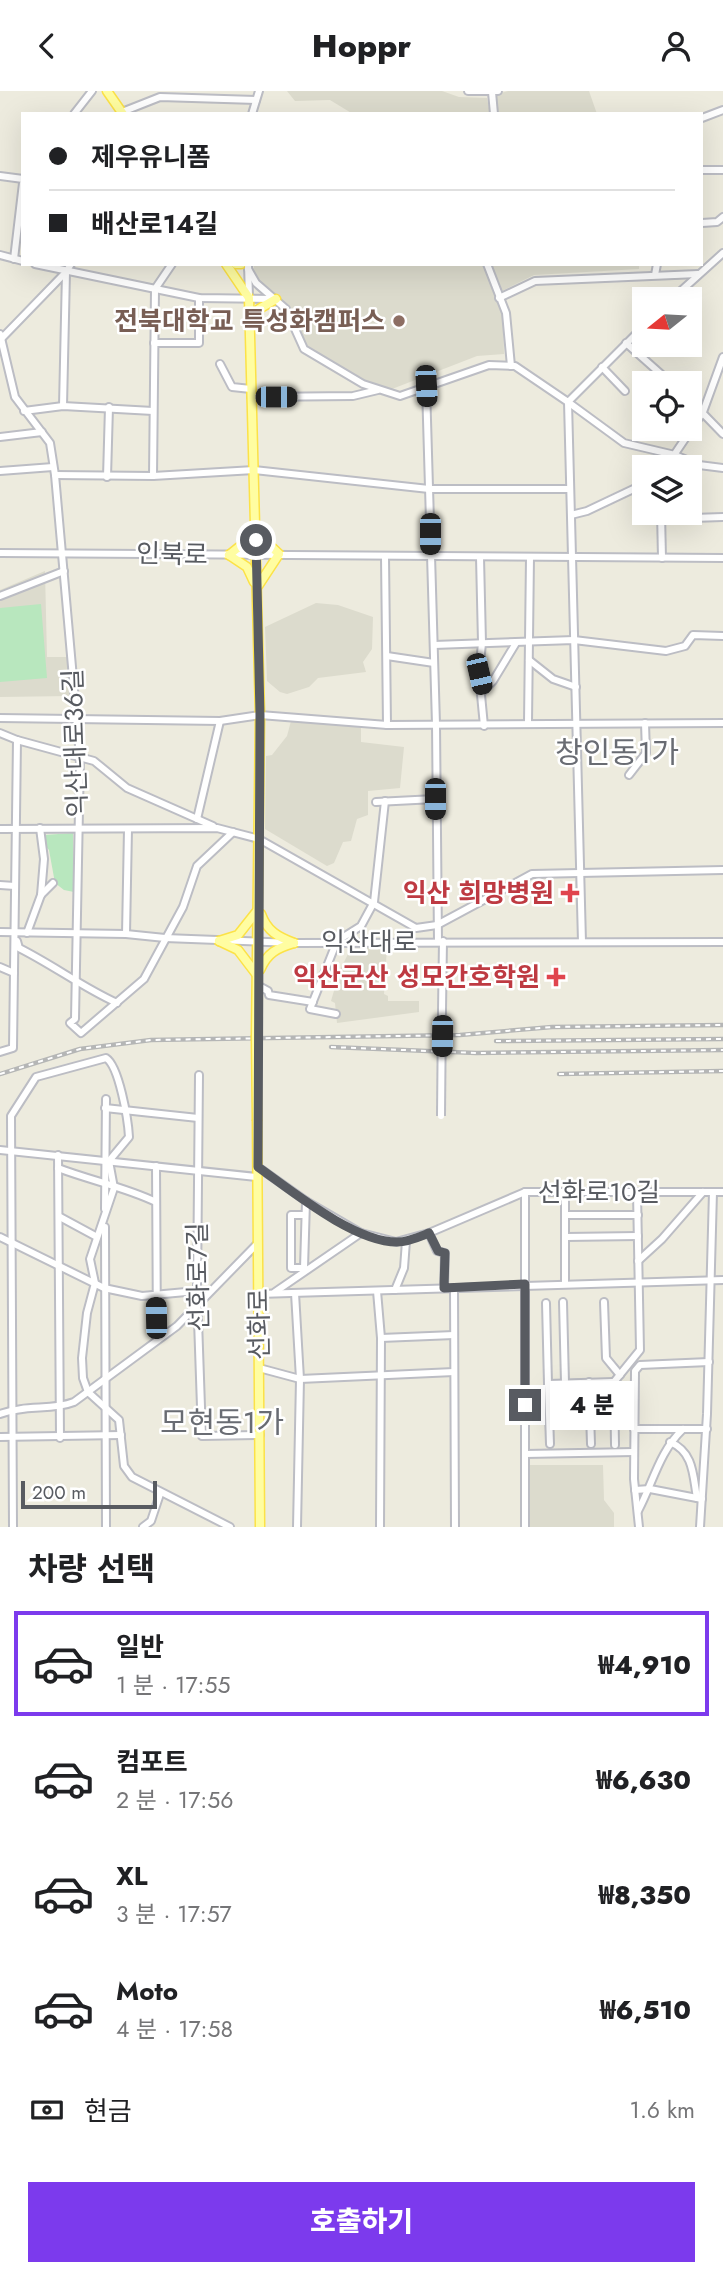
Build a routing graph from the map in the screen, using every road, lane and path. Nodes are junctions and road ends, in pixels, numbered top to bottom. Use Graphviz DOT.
graph roads {
  1 [pos="92,91"];
  2 [pos="107,91"];
  3 [pos="259,91"];
  4 [pos="468,91"];
  5 [pos="498,91"];
  6 [pos="492,92"];
  7 [pos="158,94"];
  8 [pos="256,100"];
  9 [pos="723,110"];
  10 [pos="76,112"];
  11 [pos="122,112"];
  12 [pos="125,112"];
  13 [pos="253,112"];
  14 [pos="494,112"];
  15 [pos="703,118"];
  16 [pos="703,170"];
  17 [pos="723,170"];
  18 [pos="0,176"];
  19 [pos="21,181"];
  20 [pos="21,198"];
  21 [pos="723,217"];
  22 [pos="703,223"];
  23 [pos="723,253"];
  24 [pos="0,255"];
  25 [pos="14,259"];
  26 [pos="21,261"];
  27 [pos="43,266"];
  28 [pos="70,266"];
  29 [pos="171,266"];
  30 [pos="227,266"];
  31 [pos="243,266"];
  32 [pos="244,266"];
  33 [pos="487,266"];
  34 [pos="656,266"];
  35 [pos="66,272"];
  36 [pos="698,274"];
  37 [pos="655,275"];
  38 [pos="684,287"];
  39 [pos="155,289"];
  40 [pos="199,298"];
  41 [pos="249,298"];
  42 [pos="499,298"];
  43 [pos="276,299"];
  44 [pos="250,330"];
  45 [pos="1,336"];
  46 [pos="632,337"];
  47 [pos="155,343"];
  48 [pos="626,343"];
  49 [pos="723,357"];
  50 [pos="220,365"];
  51 [pos="511,366"];
  52 [pos="603,367"];
  53 [pos="658,371"];
  54 [pos="426,386"];
  55 [pos="378,390"];
  56 [pos="625,391"];
  57 [pos="251,393"];
  58 [pos="568,402"];
  59 [pos="63,406"];
  60 [pos="109,407"];
  61 [pos="24,411"];
  62 [pos="153,411"];
  63 [pos="703,412"];
  64 [pos="42,432"];
  65 [pos="723,434"];
  66 [pos="0,437"];
  67 [pos="671,455"];
  68 [pos="676,455"];
  69 [pos="702,465"];
  70 [pos="53,467"];
  71 [pos="723,468"];
  72 [pos="254,470"];
  73 [pos="0,471"];
  74 [pos="54,475"];
  75 [pos="153,476"];
  76 [pos="107,477"];
  77 [pos="429,489"];
  78 [pos="570,489"];
  79 [pos="632,490"];
  80 [pos="571,515"];
  81 [pos="702,517"];
  82 [pos="723,517"];
  83 [pos="255,525"];
  84 [pos="661,525"];
  85 [pos="0,552"];
  86 [pos="63,552"];
  87 [pos="279,554"];
  88 [pos="229,555"];
  89 [pos="256,555"];
  90 [pos="430,556"];
  91 [pos="385,557"];
  92 [pos="480,557"];
  93 [pos="530,557"];
  94 [pos="573,558"];
  95 [pos="662,558"];
  96 [pos="723,558"];
  97 [pos="64,571"];
  98 [pos="257,588"];
  99 [pos="0,596"];
  100 [pos="723,636"];
  101 [pos="575,640"];
  102 [pos="482,643"];
  103 [pos="516,643"];
  104 [pos="529,643"];
  105 [pos="434,645"];
  106 [pos="387,656"];
  107 [pos="529,660"];
  108 [pos="434,663"];
  109 [pos="576,687"];
  110 [pos="483,691"];
  111 [pos="260,715"];
  112 [pos="0,718"];
  113 [pos="77,719"];
  114 [pos="220,721"];
  115 [pos="528,722"];
  116 [pos="436,723"];
  117 [pos="577,723"];
  118 [pos="645,723"];
  119 [pos="723,723"];
  120 [pos="387,725"];
  121 [pos="484,726"];
  122 [pos="0,733"];
  123 [pos="17,740"];
  124 [pos="80,757"];
  125 [pos="629,775"];
  126 [pos="435,799"];
  127 [pos="376,801"];
  128 [pos="385,801"];
  129 [pos="197,819"];
  130 [pos="15,828"];
  131 [pos="40,828"];
  132 [pos="217,828"];
  133 [pos="0,829"];
  134 [pos="78,829"];
  135 [pos="128,829"];
  136 [pos="233,832"];
  137 [pos="259,839"];
  138 [pos="723,870"];
  139 [pos="581,871"];
  140 [pos="53,883"];
  141 [pos="0,885"];
  142 [pos="15,886"];
  143 [pos="41,895"];
  144 [pos="374,902"];
  145 [pos="258,908"];
  146 [pos="437,925"];
  147 [pos="0,932"];
  148 [pos="15,933"];
  149 [pos="27,933"];
  150 [pos="76,933"];
  151 [pos="126,933"];
  152 [pos="165,938"];
  153 [pos="219,941"];
  154 [pos="258,941"];
  155 [pos="338,941"];
  156 [pos="423,941"];
  157 [pos="441,942"];
  158 [pos="582,942"];
  159 [pos="723,942"];
  160 [pos="294,943"];
  161 [pos="0,967"];
  162 [pos="14,973"];
  163 [pos="258,980"];
  164 [pos="76,983"];
  165 [pos="313,1002"];
  166 [pos="117,1003"];
  167 [pos="336,1014"];
  168 [pos="0,1052"];
  169 [pos="199,1075"];
  170 [pos="106,1099"];
  171 [pos="105,1108"];
  172 [pos="123,1110"];
  173 [pos="441,1116"];
  174 [pos="198,1118"];
  175 [pos="0,1150"];
  176 [pos="13,1150"];
  177 [pos="58,1155"];
  178 [pos="106,1160"];
  179 [pos="156,1166"];
  180 [pos="258,1167"];
  181 [pos="58,1168"];
  182 [pos="198,1170"];
  183 [pos="257,1177"];
  184 [pos="113,1185"];
  185 [pos="104,1186"];
  186 [pos="525,1192"];
  187 [pos="703,1192"];
  188 [pos="713,1192"];
  189 [pos="723,1192"];
  190 [pos="636,1193"];
  191 [pos="565,1194"];
  192 [pos="306,1201"];
  193 [pos="156,1202"];
  194 [pos="305,1215"];
  195 [pos="565,1215"];
  196 [pos="638,1215"];
  197 [pos="60,1217"];
  198 [pos="105,1223"];
  199 [pos="361,1233"];
  200 [pos="429,1233"];
  201 [pos="638,1235"];
  202 [pos="0,1237"];
  203 [pos="97,1237"];
  204 [pos="566,1237"];
  205 [pos="406,1241"];
  206 [pos="13,1244"];
  207 [pos="257,1244"];
  208 [pos="638,1261"];
  209 [pos="60,1267"];
  210 [pos="711,1280"];
  211 [pos="723,1280"];
  212 [pos="95,1283"];
  213 [pos="565,1283"];
  214 [pos="638,1283"];
  215 [pos="525,1284"];
  216 [pos="104,1288"];
  217 [pos="444,1288"];
  218 [pos="454,1288"];
  219 [pos="395,1290"];
  220 [pos="197,1291"];
  221 [pos="377,1291"];
  222 [pos="296,1293"];
  223 [pos="258,1294"];
  224 [pos="274,1294"];
  225 [pos="156,1296"];
  226 [pos="563,1302"];
  227 [pos="604,1302"];
  228 [pos="546,1303"];
  229 [pos="198,1305"];
  230 [pos="454,1335"];
  231 [pos="381,1338"];
  232 [pos="157,1339"];
  233 [pos="709,1362"];
  234 [pos="259,1368"];
  235 [pos="454,1372"];
  236 [pos="620,1374"];
  237 [pos="381,1376"];
  238 [pos="300,1379"];
  239 [pos="104,1381"];
  240 [pos="614,1382"];
  241 [pos="565,1383"];
  242 [pos="589,1383"];
  243 [pos="548,1384"];
  244 [pos="88,1392"];
  245 [pos="60,1408"];
  246 [pos="104,1409"];
  247 [pos="12,1410"];
  248 [pos="0,1415"];
  249 [pos="634,1429"];
  250 [pos="683,1429"];
  251 [pos="706,1429"];
  252 [pos="121,1435"];
  253 [pos="11,1436"];
  254 [pos="104,1436"];
  255 [pos="260,1436"];
  256 [pos="0,1437"];
  257 [pos="60,1438"];
  258 [pos="670,1442"];
  259 [pos="550,1444"];
  260 [pos="591,1444"];
  261 [pos="615,1445"];
  262 [pos="634,1452"];
  263 [pos="525,1454"];
  264 [pos="650,1489"];
  265 [pos="635,1490"];
  266 [pos="160,1494"];
  267 [pos="700,1499"];
  268 [pos="638,1511"];
  269 [pos="13,1527"];
  270 [pos="106,1527"];
  271 [pos="144,1527"];
  272 [pos="230,1527"];
  273 [pos="260,1527"];
  274 [pos="297,1527"];
  275 [pos="380,1527"];
  276 [pos="455,1527"];
  277 [pos="525,1527"];
  278 [pos="639,1527"];
  279 [pos="700,1527"];
  1 -- 10 [label="street"];
  2 -- 11 [label="main road"];
  3 -- 8 [label="street"];
  4 -- 6 [label="street"];
  5 -- 6 [label="street"];
  6 -- 14 [label="street"];
  7 -- 8 [label="street"];
  7 -- 12 [label="street"];
  8 -- 13 [label="street"];
  9 -- 15 [label="street"];
  16 -- 17 [label="street"];
  18 -- 19 [label="street"];
  20 -- 25 [label="street"];
  21 -- 22 [label="street"];
  23 -- 36 [label="street"];
  24 -- 25 [label="street"];
  25 -- 26 [label="street"];
  27 -- 35 [label="street"];
  28 -- 35 [label="street"];
  29 -- 39 [label="street"];
  30 -- 41 [label="main road"];
  31 -- 41 [label="street"];
  32 -- 43 [label="street"];
  33 -- 42 [label="street"];
  34 -- 37 [label="street"];
  35 -- 39 [label="street"];
  35 -- 45 [label="street"];
  35 -- 59 [label="street"];
  36 -- 37 [label="street"];
  36 -- 38 [label="street"];
  37 -- 42 [label="street"];
  39 -- 40 [label="street"];
  39 -- 47 [label="street"];
  40 -- 41 [label="street"];
  40 -- 47 [label="street"];
  41 -- 43 [label="street"];
  41 -- 44 [label="main road"];
  42 -- 51 [label="street"];
  43 -- 44 [label="main road"];
  43 -- 55 [label="street"];
  44 -- 57 [label="main road"];
  45 -- 61 [label="street"];
  46 -- 48 [label="street"];
  47 -- 62 [label="street"];
  48 -- 52 [label="street"];
  48 -- 53 [label="street"];
  49 -- 63 [label="street"];
  50 -- 57 [label="street"];
  51 -- 54 [label="street"];
  51 -- 58 [label="street"];
  52 -- 56 [label="street"];
  52 -- 58 [label="street"];
  54 -- 55 [label="street"];
  54 -- 77 [label="street"];
  55 -- 57 [label="street"];
  57 -- 72 [label="main road"];
  58 -- 67 [label="street"];
  58 -- 78 [label="street"];
  59 -- 60 [label="street"];
  59 -- 61 [label="street"];
  60 -- 62 [label="street"];
  60 -- 76 [label="street"];
  61 -- 64 [label="street"];
  62 -- 75 [label="street"];
  63 -- 65 [label="street"];
  63 -- 68 [label="street"];
  64 -- 66 [label="street"];
  64 -- 70 [label="street, 익산대로36길"];
  69 -- 71 [label="street"];
  70 -- 73 [label="street"];
  70 -- 74 [label="street, 익산대로36길"];
  72 -- 75 [label="street"];
  72 -- 77 [label="street"];
  72 -- 83 [label="main road"];
  74 -- 76 [label="street"];
  74 -- 86 [label="street, 익산대로36길"];
  75 -- 76 [label="street"];
  77 -- 78 [label="street"];
  77 -- 90 [label="street"];
  78 -- 80 [label="street"];
  79 -- 80 [label="street"];
  80 -- 94 [label="street"];
  81 -- 82 [label="street"];
  83 -- 87 [label="main road"];
  83 -- 88 [label="main road"];
  83 -- 89 [label="main road"];
  84 -- 95 [label="street"];
  85 -- 86 [label="street, 인북로"];
  86 -- 88 [label="street, 인북로"];
  86 -- 97 [label="street, 익산대로36길"];
  87 -- 89 [label="street, 인북로"];
  87 -- 91 [label="street, 인북로"];
  87 -- 98 [label="main road"];
  88 -- 89 [label="street, 인북로"];
  88 -- 98 [label="main road"];
  89 -- 98 [label="main road"];
  90 -- 91 [label="street, 인북로"];
  90 -- 92 [label="street, 인북로"];
  90 -- 105 [label="street"];
  91 -- 106 [label="street"];
  92 -- 93 [label="street, 인북로"];
  92 -- 102 [label="street"];
  93 -- 94 [label="street, 인북로"];
  93 -- 104 [label="street"];
  94 -- 95 [label="street, 인북로"];
  94 -- 101 [label="street"];
  95 -- 96 [label="street, 인북로"];
  97 -- 99 [label="street"];
  97 -- 113 [label="street, 익산대로36길"];
  98 -- 111 [label="main road"];
  100 -- 101 [label="street"];
  101 -- 104 [label="street"];
  101 -- 109 [label="street"];
  102 -- 103 [label="street"];
  102 -- 105 [label="street"];
  102 -- 110 [label="street"];
  103 -- 104 [label="street"];
  103 -- 110 [label="street"];
  104 -- 107 [label="street"];
  105 -- 108 [label="street"];
  106 -- 108 [label="street"];
  106 -- 120 [label="street"];
  107 -- 109 [label="street"];
  107 -- 115 [label="street"];
  108 -- 116 [label="street"];
  109 -- 117 [label="street"];
  110 -- 121 [label="street"];
  111 -- 114 [label="street"];
  111 -- 120 [label="street"];
  111 -- 137 [label="main road"];
  112 -- 113 [label="street"];
  113 -- 114 [label="street"];
  113 -- 124 [label="street, 익산대로36길"];
  114 -- 129 [label="street"];
  115 -- 117 [label="street"];
  115 -- 121 [label="street"];
  116 -- 120 [label="street"];
  116 -- 121 [label="street"];
  116 -- 126 [label="street"];
  117 -- 118 [label="street"];
  117 -- 139 [label="street"];
  118 -- 119 [label="street"];
  118 -- 125 [label="street"];
  122 -- 123 [label="street"];
  123 -- 124 [label="street"];
  123 -- 130 [label="street"];
  124 -- 129 [label="street"];
  124 -- 134 [label="street, 익산대로36길"];
  126 -- 128 [label="street"];
  126 -- 146 [label="street"];
  127 -- 128 [label="street"];
  128 -- 144 [label="street"];
  129 -- 132 [label="street"];
  130 -- 131 [label="street"];
  130 -- 133 [label="street"];
  130 -- 142 [label="street"];
  131 -- 134 [label="street"];
  131 -- 143 [label="street"];
  132 -- 135 [label="street"];
  132 -- 136 [label="street"];
  134 -- 135 [label="street"];
  134 -- 150 [label="street, 익산대로36길"];
  135 -- 151 [label="street"];
  136 -- 137 [label="street"];
  136 -- 152 [label="street"];
  137 -- 144 [label="street"];
  137 -- 145 [label="main road"];
  138 -- 139 [label="street"];
  139 -- 146 [label="street"];
  139 -- 158 [label="street"];
  140 -- 143 [label="street"];
  141 -- 142 [label="street"];
  142 -- 148 [label="street"];
  143 -- 149 [label="street"];
  144 -- 146 [label="street"];
  144 -- 155 [label="street"];
  145 -- 153 [label="main road"];
  145 -- 154 [label="main road"];
  145 -- 160 [label="main road"];
  146 -- 156 [label="street"];
  146 -- 157 [label="street"];
  147 -- 148 [label="street, 익산대로"];
  148 -- 149 [label="street, 익산대로"];
  148 -- 162 [label="street"];
  148 -- 164 [label="street"];
  149 -- 150 [label="street, 익산대로"];
  150 -- 151 [label="street, 익산대로"];
  150 -- 164 [label="street, 익산대로36길"];
  151 -- 152 [label="street, 익산대로"];
  152 -- 153 [label="street, 익산대로"];
  152 -- 166 [label="street"];
  153 -- 154 [label="street, 익산대로"];
  153 -- 163 [label="main road"];
  154 -- 160 [label="street, 익산대로"];
  154 -- 163 [label="main road"];
  155 -- 156 [label="street, 익산대로"];
  155 -- 160 [label="street, 익산대로"];
  155 -- 165 [label="street"];
  156 -- 157 [label="street, 익산대로"];
  157 -- 158 [label="street, 익산대로"];
  157 -- 173 [label="street, bridge"];
  158 -- 159 [label="street, 익산대로"];
  160 -- 163 [label="main road"];
  161 -- 162 [label="street"];
  162 -- 168 [label="street"];
  163 -- 165 [label="street"];
  163 -- 180 [label="main road, 선화로, bridge"];
  164 -- 166 [label="street"];
  164 -- 166 [label="street, 익산대로36길"];
  165 -- 167 [label="street"];
  169 -- 174 [label="street, 선화로7길"];
  170 -- 171 [label="street"];
  171 -- 172 [label="street"];
  171 -- 178 [label="street"];
  172 -- 174 [label="street"];
  172 -- 176 [label="street"];
  172 -- 178 [label="street"];
  174 -- 182 [label="street, 선화로7길"];
  175 -- 176 [label="street"];
  176 -- 177 [label="street"];
  176 -- 206 [label="street"];
  177 -- 178 [label="street"];
  177 -- 181 [label="street"];
  178 -- 179 [label="street"];
  178 -- 184 [label="street"];
  178 -- 185 [label="street"];
  179 -- 182 [label="street"];
  179 -- 193 [label="street"];
  180 -- 183 [label="main road, 선화로"];
  180 -- 192 [label="street, 선화로10길"];
  181 -- 185 [label="street"];
  181 -- 197 [label="street"];
  182 -- 183 [label="street"];
  182 -- 220 [label="street, 선화로7길"];
  183 -- 207 [label="main road, 선화로"];
  184 -- 185 [label="street"];
  184 -- 193 [label="street"];
  184 -- 198 [label="street"];
  185 -- 198 [label="street"];
  186 -- 191 [label="street, 선화로10길"];
  186 -- 200 [label="street, 선화로10길"];
  186 -- 215 [label="street"];
  187 -- 188 [label="street, 선화로10길"];
  187 -- 190 [label="street, 선화로10길"];
  187 -- 208 [label="street"];
  188 -- 189 [label="street, 선화로10길"];
  188 -- 210 [label="street"];
  190 -- 191 [label="street, 선화로10길"];
  190 -- 196 [label="street"];
  191 -- 195 [label="street"];
  192 -- 194 [label="street"];
  192 -- 199 [label="street, 선화로10길"];
  193 -- 225 [label="street"];
  194 -- 194 [label="street"];
  195 -- 196 [label="street"];
  195 -- 204 [label="street"];
  196 -- 201 [label="street"];
  197 -- 203 [label="street"];
  197 -- 209 [label="street"];
  198 -- 203 [label="street"];
  198 -- 216 [label="street"];
  199 -- 205 [label="street, 선화로10길"];
  199 -- 224 [label="street"];
  200 -- 205 [label="street, 선화로10길"];
  200 -- 217 [label="street"];
  201 -- 204 [label="street"];
  201 -- 208 [label="street"];
  202 -- 206 [label="street"];
  203 -- 212 [label="street"];
  204 -- 213 [label="street"];
  205 -- 219 [label="street"];
  206 -- 209 [label="street"];
  206 -- 247 [label="street"];
  207 -- 223 [label="main road, 선화로"];
  207 -- 229 [label="street"];
  208 -- 214 [label="street"];
  209 -- 212 [label="street"];
  209 -- 245 [label="street"];
  210 -- 211 [label="street"];
  210 -- 214 [label="street"];
  210 -- 233 [label="street"];
  212 -- 216 [label="street"];
  212 -- 244 [label="street"];
  213 -- 214 [label="street"];
  213 -- 215 [label="street"];
  214 -- 236 [label="street"];
  215 -- 218 [label="street"];
  215 -- 263 [label="street"];
  216 -- 225 [label="street"];
  216 -- 239 [label="street"];
  217 -- 218 [label="street"];
  217 -- 219 [label="street"];
  218 -- 230 [label="street"];
  219 -- 221 [label="street"];
  220 -- 225 [label="street"];
  220 -- 229 [label="street, 선화로7길"];
  221 -- 222 [label="street"];
  221 -- 231 [label="street"];
  222 -- 224 [label="street"];
  222 -- 238 [label="street"];
  223 -- 224 [label="street"];
  223 -- 234 [label="main road, 선화로"];
  225 -- 232 [label="street"];
  226 -- 241 [label="street"];
  227 -- 236 [label="street"];
  228 -- 243 [label="street"];
  229 -- 232 [label="street"];
  229 -- 255 [label="street, 선화로7길"];
  230 -- 231 [label="street"];
  230 -- 235 [label="street"];
  231 -- 237 [label="street"];
  232 -- 239 [label="street"];
  233 -- 249 [label="street"];
  233 -- 251 [label="street"];
  234 -- 238 [label="street"];
  234 -- 255 [label="main road, 선화로"];
  235 -- 237 [label="street"];
  235 -- 276 [label="street"];
  236 -- 240 [label="street"];
  237 -- 238 [label="street"];
  237 -- 275 [label="street"];
  238 -- 274 [label="street"];
  239 -- 244 [label="street"];
  239 -- 246 [label="street"];
  240 -- 242 [label="street"];
  240 -- 261 [label="street"];
  241 -- 242 [label="street"];
  241 -- 243 [label="street"];
  242 -- 260 [label="street"];
  243 -- 259 [label="street"];
  244 -- 245 [label="street"];
  244 -- 246 [label="street"];
  245 -- 247 [label="street"];
  245 -- 257 [label="street"];
  246 -- 252 [label="street"];
  246 -- 254 [label="street"];
  247 -- 248 [label="street"];
  247 -- 253 [label="street"];
  249 -- 250 [label="street"];
  249 -- 262 [label="street"];
  250 -- 251 [label="street"];
  250 -- 258 [label="street"];
  251 -- 267 [label="street"];
  252 -- 254 [label="street"];
  252 -- 266 [label="street"];
  253 -- 256 [label="street"];
  253 -- 257 [label="street"];
  253 -- 269 [label="street"];
  254 -- 257 [label="street"];
  254 -- 270 [label="street"];
  255 -- 273 [label="main road, 선화로"];
  258 -- 264 [label="street"];
  258 -- 267 [label="street"];
  262 -- 263 [label="street"];
  262 -- 265 [label="street"];
  263 -- 277 [label="street"];
  264 -- 265 [label="street"];
  264 -- 267 [label="street"];
  264 -- 268 [label="street"];
  265 -- 268 [label="street"];
  266 -- 271 [label="street"];
  266 -- 272 [label="street"];
  267 -- 279 [label="street"];
  268 -- 278 [label="street"];
}
